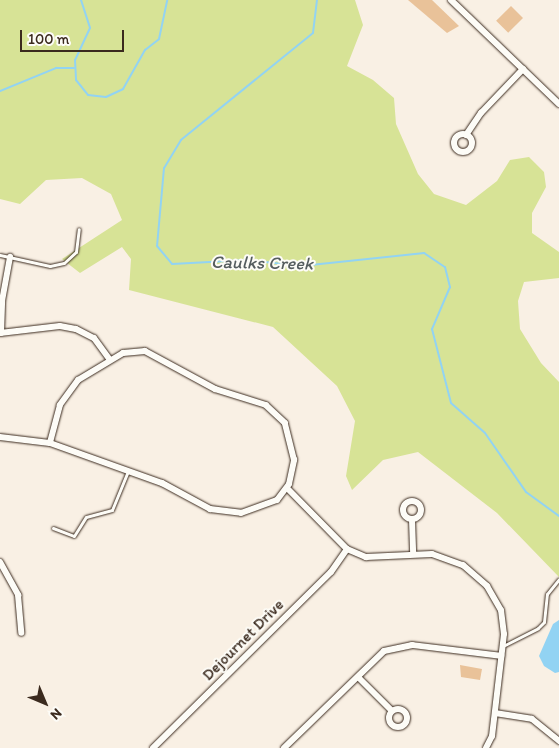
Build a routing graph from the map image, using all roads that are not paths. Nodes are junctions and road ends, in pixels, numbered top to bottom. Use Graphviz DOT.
graph roads {
  1 [pos="451,0"];
  2 [pos="523,69"];
  3 [pos="559,104"];
  4 [pos="466,135"];
  5 [pos="79,229"];
  6 [pos="0,255"];
  7 [pos="10,257"];
  8 [pos="0,333"];
  9 [pos="110,360"];
  10 [pos="0,437"];
  11 [pos="50,443"];
  12 [pos="129,470"];
  13 [pos="287,488"];
  14 [pos="412,520"];
  15 [pos="53,528"];
  16 [pos="348,549"];
  17 [pos="413,552"];
  18 [pos="0,562"];
  19 [pos="559,579"];
  20 [pos="21,633"];
  21 [pos="502,646"];
  22 [pos="501,656"];
  23 [pos="358,677"];
  24 [pos="392,712"];
  25 [pos="495,713"];
  26 [pos="559,741"];
  27 [pos="153,748"];
  28 [pos="284,748"];
  29 [pos="486,748"];
  1 -- 2 [label="street"];
  2 -- 3 [label="street"];
  2 -- 4 [label="street"];
  5 -- 7 [label="lane"];
  6 -- 7 [label="lane"];
  7 -- 8 [label="street"];
  8 -- 9 [label="street"];
  9 -- 11 [label="street"];
  9 -- 13 [label="street"];
  10 -- 11 [label="street"];
  11 -- 12 [label="street"];
  12 -- 13 [label="street"];
  12 -- 15 [label="lane"];
  13 -- 16 [label="street"];
  14 -- 17 [label="street"];
  16 -- 17 [label="street"];
  16 -- 27 [label="street, Dejournet Drive"];
  17 -- 21 [label="street"];
  18 -- 20 [label="street"];
  19 -- 21 [label="lane"];
  21 -- 22 [label="street"];
  22 -- 23 [label="street"];
  22 -- 25 [label="street"];
  23 -- 24 [label="street"];
  23 -- 28 [label="street"];
  25 -- 26 [label="street"];
  25 -- 29 [label="street"];
}
